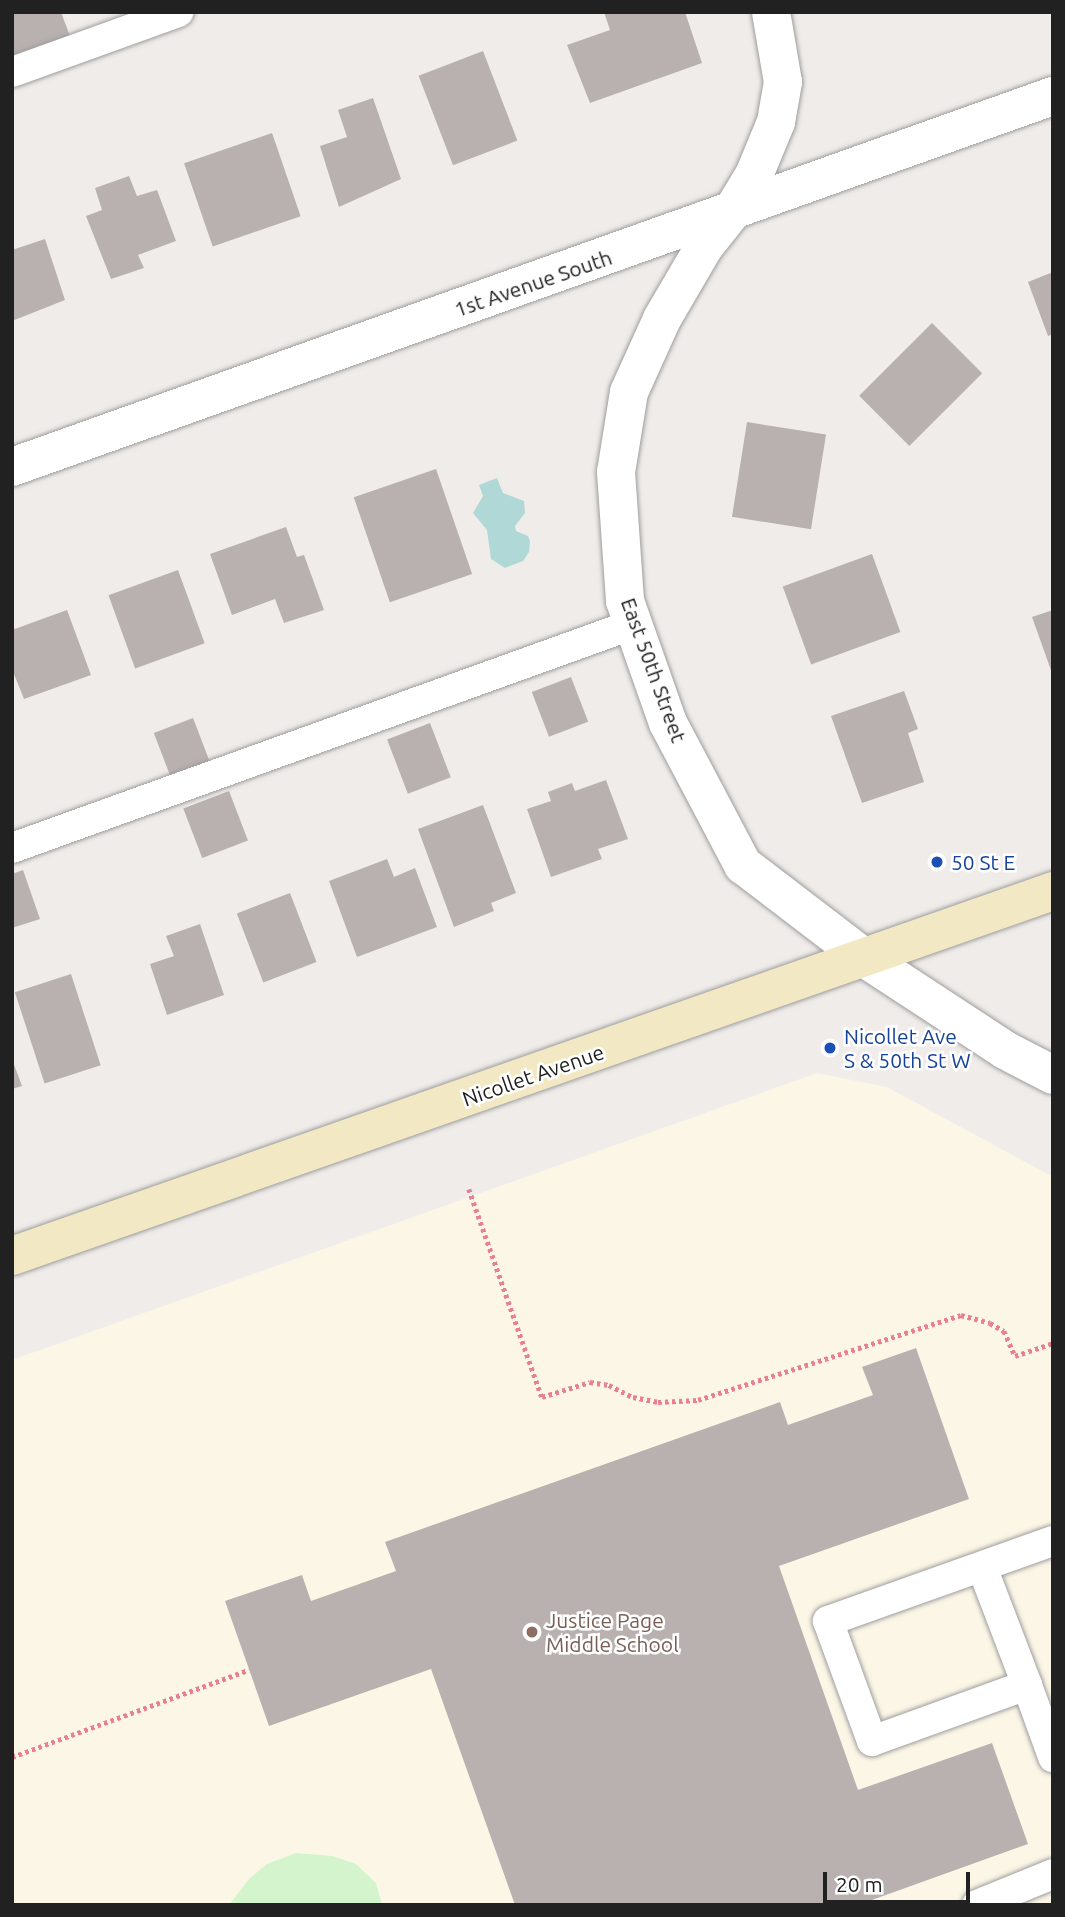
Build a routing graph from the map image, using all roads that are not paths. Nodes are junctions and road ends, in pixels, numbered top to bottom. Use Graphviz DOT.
graph roads {
  1 [pos="179,12"];
  2 [pos="771,12"];
  3 [pos="12,72"];
  4 [pos="1053,96"];
  5 [pos="731,213"];
  6 [pos="12,467"];
  7 [pos="634,624"];
  8 [pos="12,848"];
  9 [pos="1053,891"];
  10 [pos="866,959"];
  11 [pos="1053,1075"];
  12 [pos="12,1256"];
  13 [pos="1053,1541"];
  14 [pos="982,1567"];
  15 [pos="1027,1685"];
  16 [pos="1053,1757"];
  17 [pos="1053,1874"];
  18 [pos="977,1905"];
  1 -- 3 [label="lane"];
  2 -- 5 [label="street, East 50th Street"];
  4 -- 5 [label="street, 1st Avenue South"];
  5 -- 6 [label="street, 1st Avenue South"];
  5 -- 7 [label="street, East 50th Street"];
  7 -- 8 [label="lane"];
  7 -- 10 [label="street, East 50th Street"];
  9 -- 10 [label="main road, Nicollet Avenue"];
  10 -- 11 [label="street, East 50th Street"];
  10 -- 12 [label="main road, Nicollet Avenue"];
  13 -- 14 [label="lane"];
  14 -- 15 [label="lane"];
  14 -- 15 [label="lane"];
  15 -- 16 [label="lane"];
  17 -- 18 [label="lane"];
}
